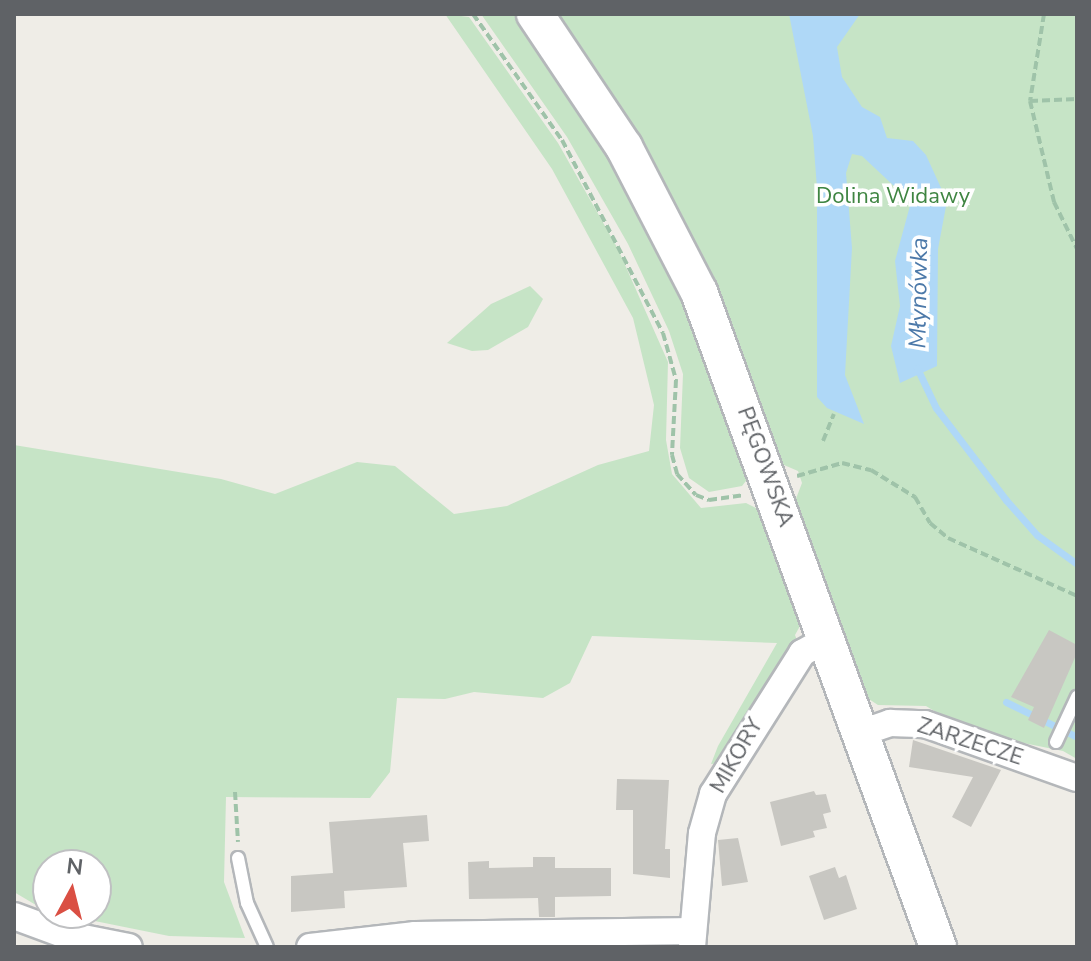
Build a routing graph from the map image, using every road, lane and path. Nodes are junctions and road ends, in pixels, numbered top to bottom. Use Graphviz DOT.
graph roads {
  1 [pos="473,14"];
  2 [pos="535,14"];
  3 [pos="1044,14"];
  4 [pos="1077,99"];
  5 [pos="1030,101"];
  6 [pos="1077,249"];
  7 [pos="834,414"];
  8 [pos="823,441"];
  9 [pos="758,491"];
  10 [pos="1077,596"];
  11 [pos="827,639"];
  12 [pos="1077,697"];
  13 [pos="861,733"];
  14 [pos="1056,742"];
  15 [pos="1077,778"];
  16 [pos="235,792"];
  17 [pos="238,858"];
  18 [pos="14,916"];
  19 [pos="693,939"];
  20 [pos="129,947"];
  21 [pos="267,947"];
  22 [pos="310,947"];
  23 [pos="938,947"];
  1 -- 9 [label="path"];
  2 -- 9 [label="main road, PĘGOWSKA"];
  3 -- 5 [label="path"];
  4 -- 5 [label="path"];
  5 -- 6 [label="path"];
  7 -- 8 [label="path"];
  9 -- 10 [label="path"];
  9 -- 11 [label="main road, PĘGOWSKA"];
  11 -- 13 [label="main road, PĘGOWSKA"];
  11 -- 19 [label="street, MIKORY"];
  12 -- 14 [label="lane"];
  13 -- 15 [label="street, ZARZECZE"];
  13 -- 23 [label="main road, PĘGOWSKA"];
  16 -- 17 [label="path"];
  17 -- 21 [label="lane"];
  18 -- 20 [label="street"];
  19 -- 22 [label="street"];
}
